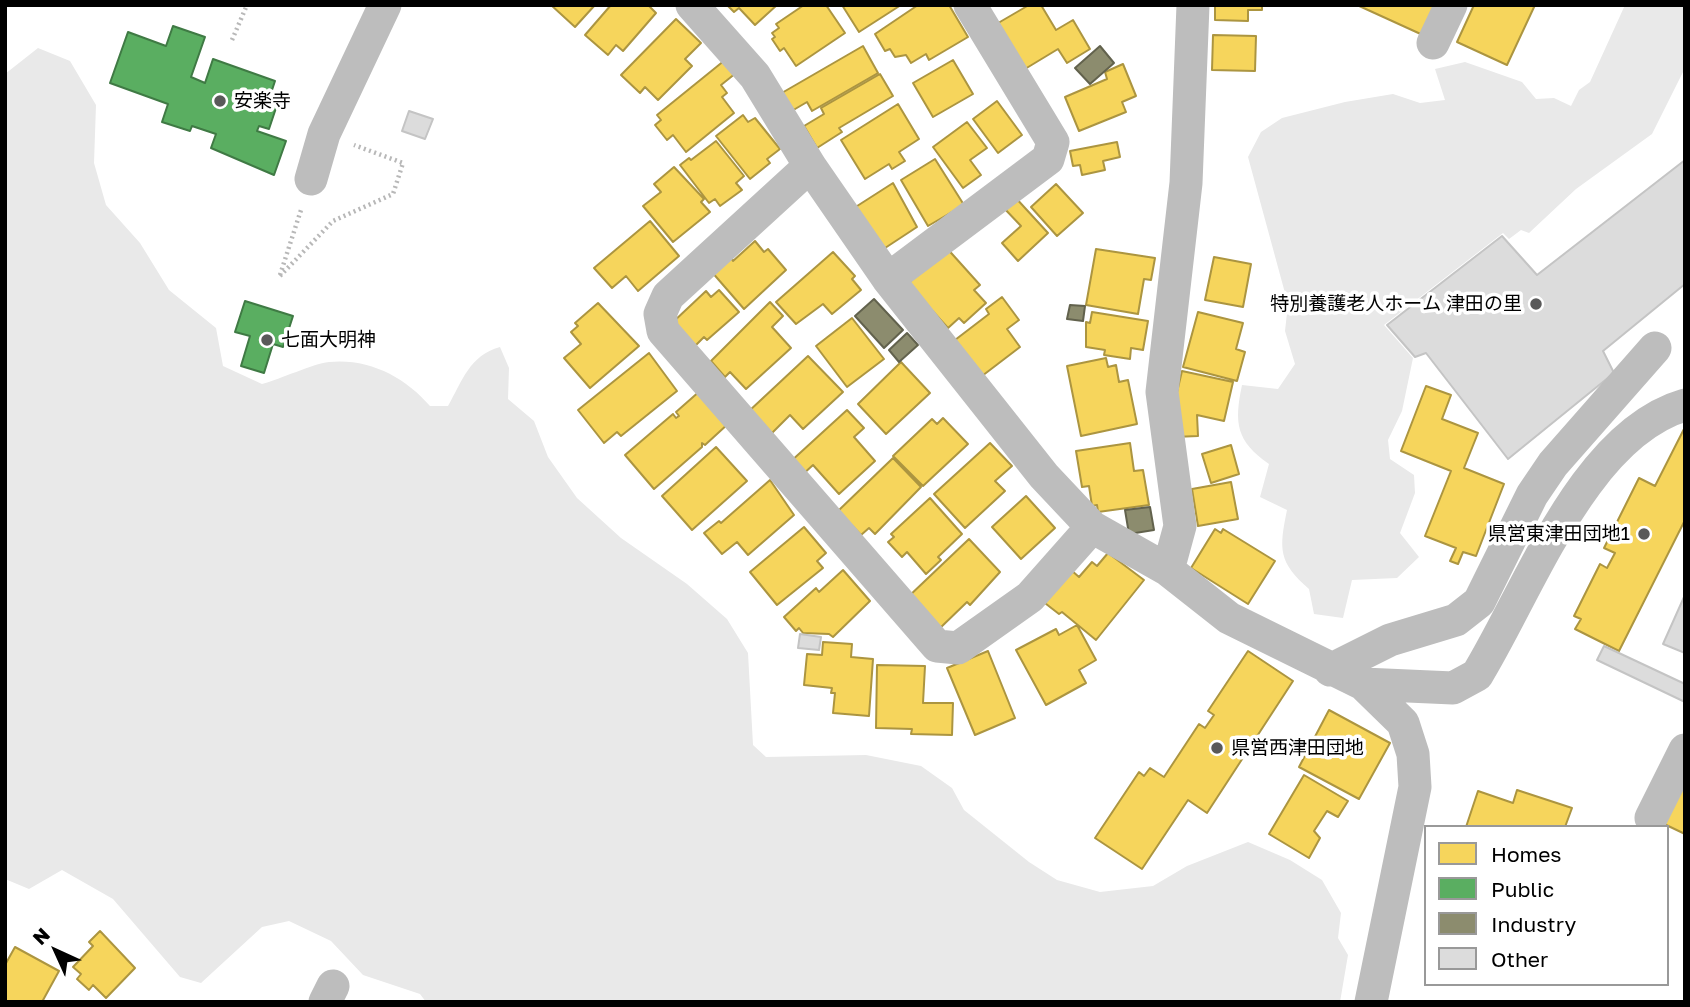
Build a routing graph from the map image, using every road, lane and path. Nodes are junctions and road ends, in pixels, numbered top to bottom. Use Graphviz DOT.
graph roads {
  1 [pos="247,5"];
  2 [pos="385,5"];
  3 [pos="692,5"];
  4 [pos="970,5"];
  5 [pos="1192,5"];
  6 [pos="1451,5"];
  7 [pos="232,40"];
  8 [pos="1433,43"];
  9 [pos="382,156"];
  10 [pos="810,166"];
  11 [pos="311,179"];
  12 [pos="888,279"];
  13 [pos="1655,348"];
  14 [pos="1685,405"];
  15 [pos="1092,527"];
  16 [pos="1168,570"];
  17 [pos="1330,670"];
  18 [pos="1363,684"];
  19 [pos="1685,750"];
  20 [pos="1651,818"];
  21 [pos="1371,1002"];
  1 -- 7 [label="path"];
  2 -- 11 [label="street"];
  3 -- 10 [label="street"];
  4 -- 12 [label="street"];
  5 -- 16 [label="street"];
  6 -- 8 [label="street"];
  9 -- 11 [label="path"];
  10 -- 12 [label="street"];
  10 -- 15 [label="street"];
  12 -- 15 [label="street"];
  13 -- 17 [label="street"];
  14 -- 18 [label="street"];
  15 -- 16 [label="street"];
  16 -- 17 [label="street"];
  17 -- 18 [label="street"];
  18 -- 21 [label="street"];
  19 -- 20 [label="street"];
}
